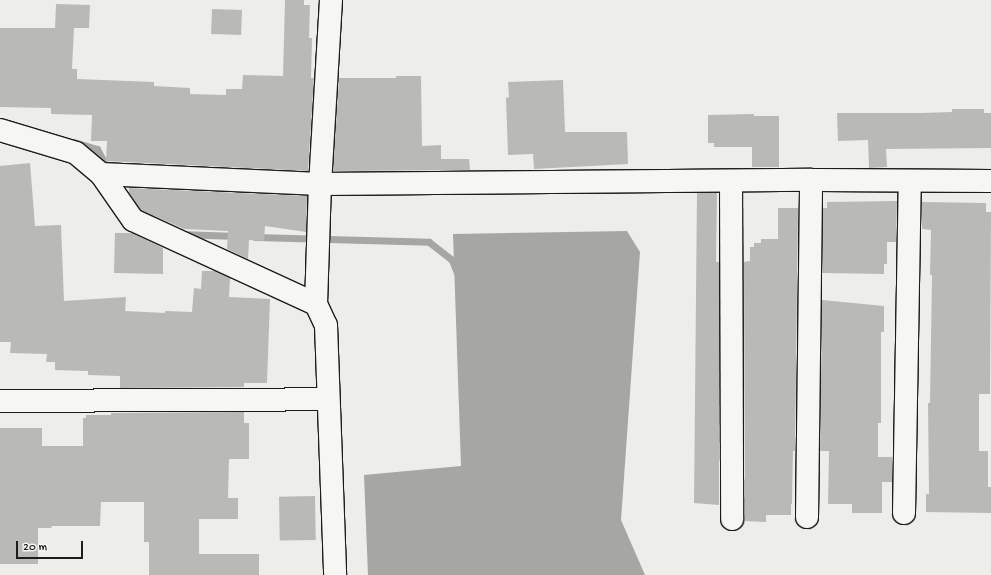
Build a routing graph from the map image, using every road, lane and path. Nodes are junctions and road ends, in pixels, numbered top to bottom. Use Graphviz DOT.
graph roads {
  1 [pos="331,0"];
  2 [pos="0,130"];
  3 [pos="101,174"];
  4 [pos="811,180"];
  5 [pos="731,181"];
  6 [pos="910,181"];
  7 [pos="991,181"];
  8 [pos="320,184"];
  9 [pos="316,304"];
  10 [pos="328,399"];
  11 [pos="0,401"];
  12 [pos="904,513"];
  13 [pos="807,517"];
  14 [pos="732,519"];
  15 [pos="335,575"];
  1 -- 8 [label="street"];
  2 -- 3 [label="street"];
  3 -- 8 [label="street"];
  3 -- 9 [label="street"];
  4 -- 5 [label="street"];
  4 -- 6 [label="street"];
  4 -- 13 [label="street"];
  5 -- 8 [label="street"];
  5 -- 14 [label="street"];
  6 -- 7 [label="street"];
  6 -- 12 [label="street"];
  8 -- 9 [label="street"];
  9 -- 10 [label="street"];
  10 -- 11 [label="street"];
  10 -- 15 [label="street"];
}
